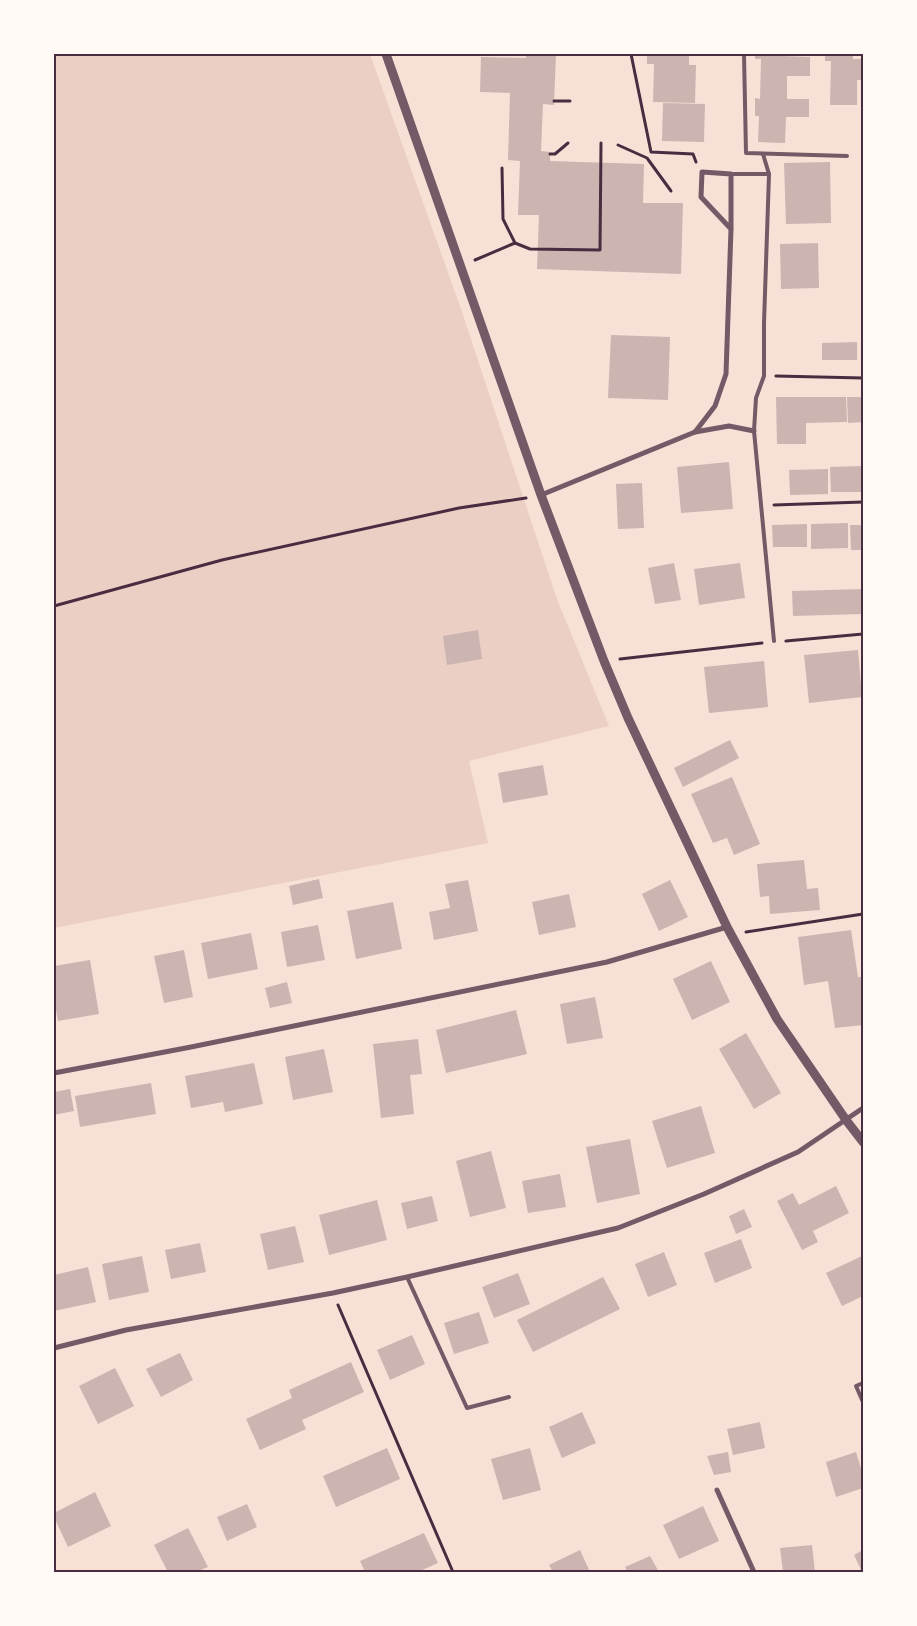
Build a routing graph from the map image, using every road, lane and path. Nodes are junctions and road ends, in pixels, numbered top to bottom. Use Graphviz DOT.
graph roads {
  1 [pos="386,54"];
  2 [pos="631,54"];
  3 [pos="744,54"];
  4 [pos="554,101"];
  5 [pos="570,101"];
  6 [pos="568,143"];
  7 [pos="601,143"];
  8 [pos="618,145"];
  9 [pos="550,154"];
  10 [pos="762,154"];
  11 [pos="847,156"];
  12 [pos="693,157"];
  13 [pos="502,168"];
  14 [pos="731,174"];
  15 [pos="770,174"];
  16 [pos="671,191"];
  17 [pos="732,229"];
  18 [pos="515,242"];
  19 [pos="461,266"];
  20 [pos="780,376"];
  21 [pos="863,378"];
  22 [pos="754,431"];
  23 [pos="695,432"];
  24 [pos="541,495"];
  25 [pos="863,502"];
  26 [pos="780,504"];
  27 [pos="54,606"];
  28 [pos="863,634"];
  29 [pos="822,638"];
  30 [pos="774,641"];
  31 [pos="738,646"];
  32 [pos="604,661"];
  33 [pos="863,914"];
  34 [pos="729,931"];
  35 [pos="54,1073"];
  36 [pos="863,1108"];
  37 [pos="846,1120"];
  38 [pos="863,1142"];
  39 [pos="407,1277"];
  40 [pos="333,1293"];
  41 [pos="54,1348"];
  42 [pos="863,1383"];
  43 [pos="509,1397"];
  44 [pos="863,1402"];
  45 [pos="717,1490"];
  46 [pos="454,1572"];
  47 [pos="754,1572"];
  1 -- 19 [label="street"];
  2 -- 12 [label="path"];
  3 -- 10 [label="lane"];
  4 -- 5 [label="path"];
  6 -- 9 [label="path"];
  7 -- 18 [label="path"];
  8 -- 16 [label="path"];
  10 -- 11 [label="lane"];
  10 -- 15 [label="lane"];
  13 -- 18 [label="path"];
  14 -- 15 [label="lane"];
  14 -- 17 [label="street"];
  14 -- 17 [label="street"];
  15 -- 22 [label="lane"];
  17 -- 23 [label="street"];
  18 -- 19 [label="path"];
  19 -- 24 [label="street"];
  20 -- 21 [label="path"];
  22 -- 23 [label="street"];
  22 -- 30 [label="lane"];
  23 -- 24 [label="street"];
  24 -- 27 [label="path"];
  24 -- 32 [label="street"];
  25 -- 26 [label="path"];
  28 -- 29 [label="path"];
  31 -- 32 [label="path"];
  32 -- 34 [label="street"];
  33 -- 34 [label="path"];
  34 -- 35 [label="street"];
  34 -- 37 [label="street"];
  36 -- 37 [label="street"];
  37 -- 38 [label="street"];
  37 -- 39 [label="street"];
  39 -- 40 [label="street"];
  39 -- 43 [label="lane"];
  40 -- 41 [label="street"];
  40 -- 46 [label="path"];
  42 -- 44 [label="lane"];
  45 -- 47 [label="street"];
}
